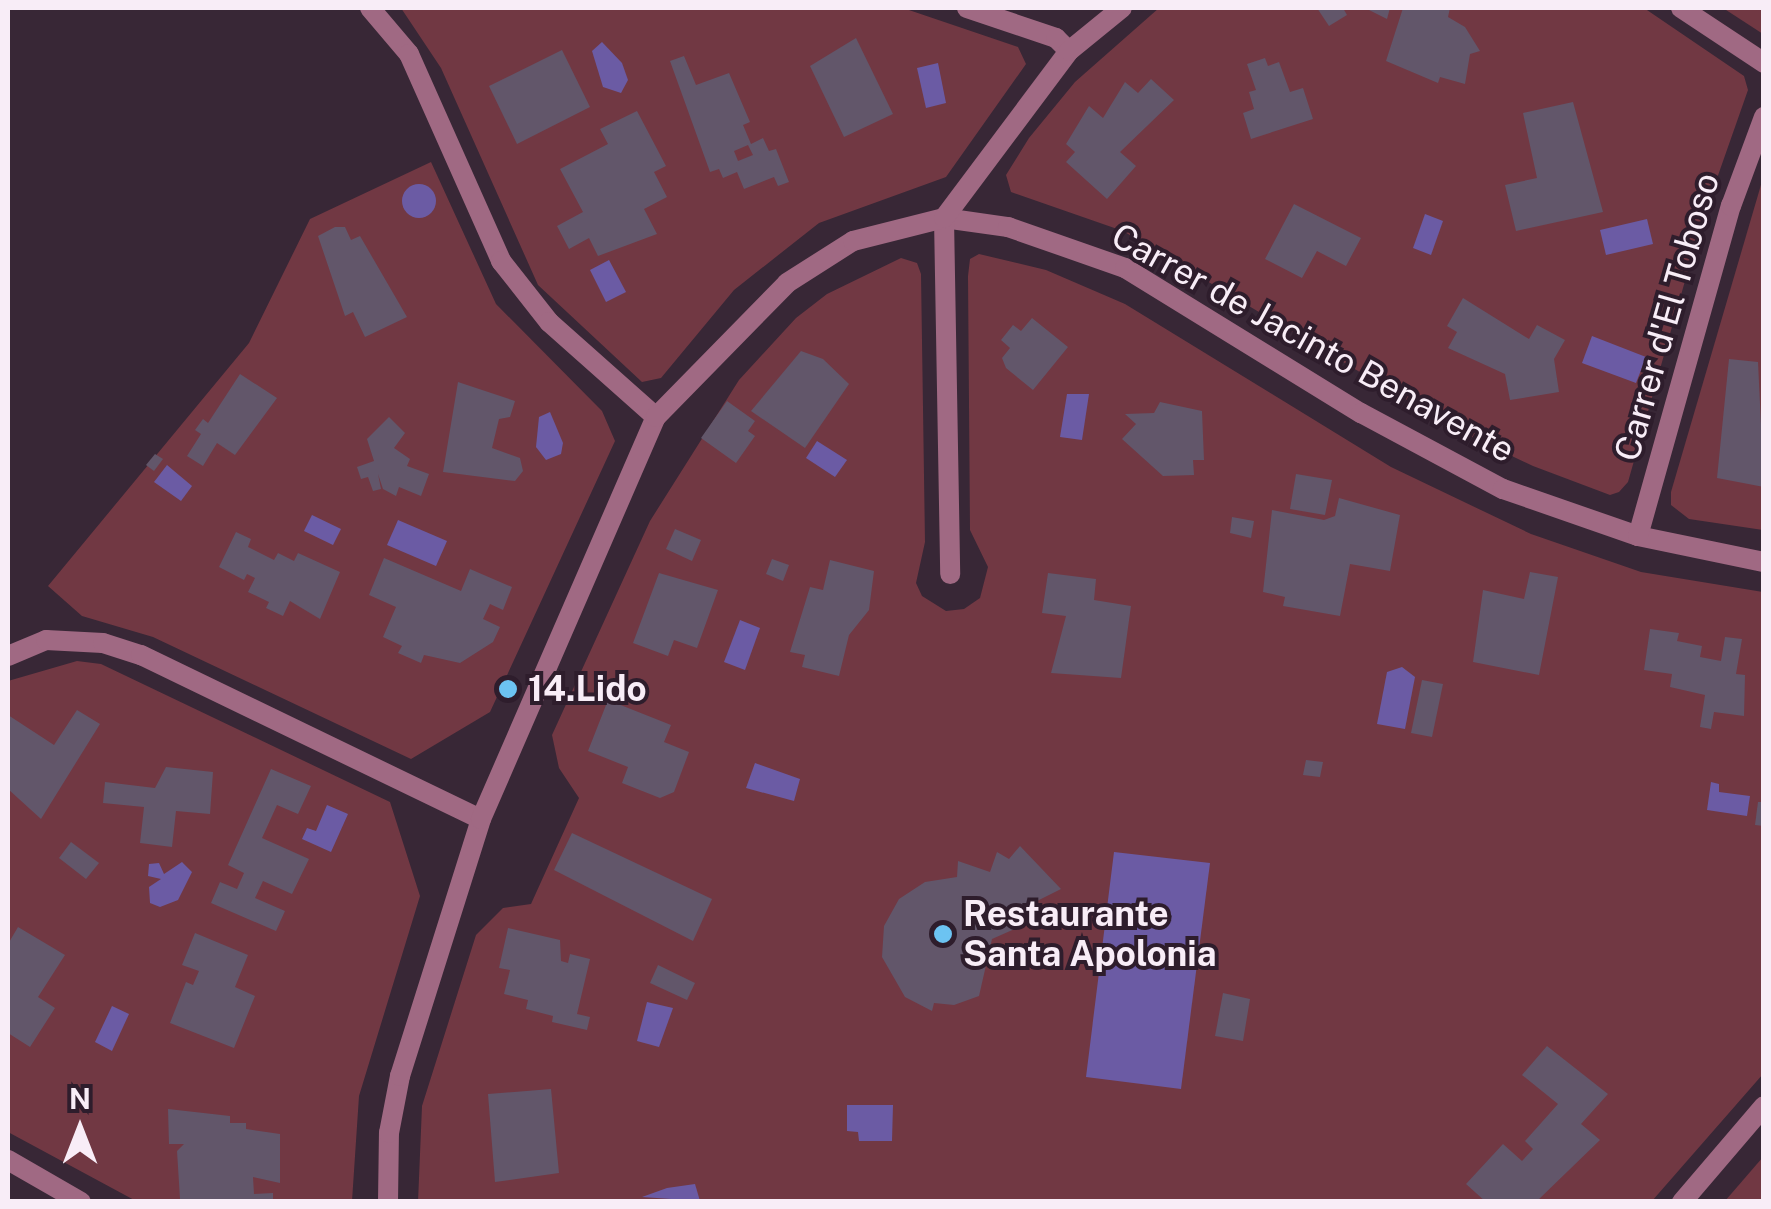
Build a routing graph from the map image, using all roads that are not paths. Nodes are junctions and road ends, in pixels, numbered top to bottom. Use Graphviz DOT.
graph roads {
  1 [pos="370,8"];
  2 [pos="967,8"];
  3 [pos="1122,8"];
  4 [pos="1681,8"];
  5 [pos="1070,51"];
  6 [pos="1764,63"];
  7 [pos="1764,117"];
  8 [pos="944,218"];
  9 [pos="656,417"];
  10 [pos="1638,536"];
  11 [pos="1764,562"];
  12 [pos="950,574"];
  13 [pos="8,656"];
  14 [pos="481,819"];
  15 [pos="1764,1106"];
  16 [pos="8,1160"];
  17 [pos="82,1202"];
  18 [pos="388,1202"];
  19 [pos="1682,1202"];
  1 -- 9 [label="street"];
  2 -- 5 [label="street"];
  3 -- 5 [label="street"];
  4 -- 6 [label="street"];
  5 -- 8 [label="street"];
  7 -- 10 [label="street, Carrer d'El Toboso"];
  8 -- 9 [label="street"];
  8 -- 10 [label="street, Carrer de Jacinto Benavente"];
  8 -- 12 [label="street"];
  9 -- 14 [label="street"];
  10 -- 11 [label="street, Carrer de Jacinto Benavente"];
  13 -- 14 [label="street"];
  14 -- 18 [label="street"];
  15 -- 19 [label="street"];
  16 -- 17 [label="street"];
}
